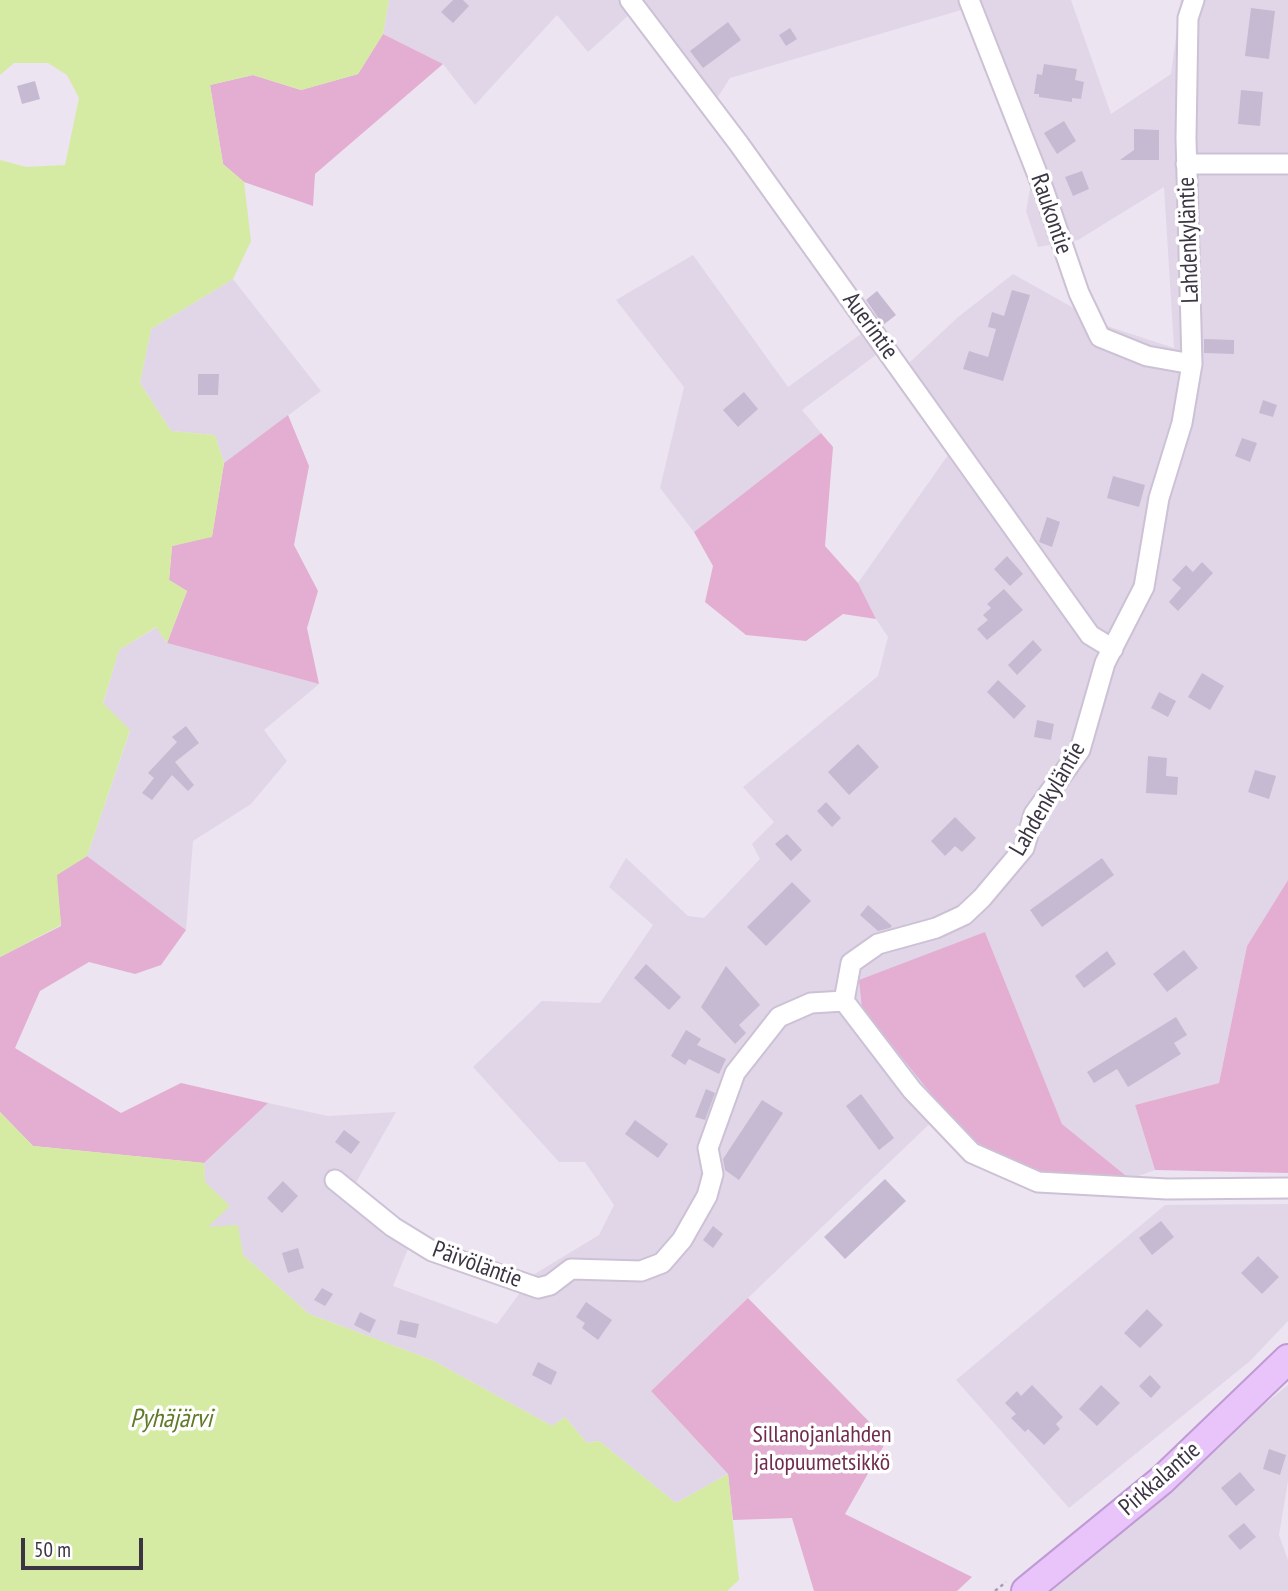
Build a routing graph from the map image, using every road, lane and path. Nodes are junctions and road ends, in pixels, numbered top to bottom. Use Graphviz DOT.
graph roads {
  1 [pos="630,0"];
  2 [pos="969,0"];
  3 [pos="1194,0"];
  4 [pos="1186,164"];
  5 [pos="1288,164"];
  6 [pos="1192,364"];
  7 [pos="1112,649"];
  8 [pos="844,1001"];
  9 [pos="335,1180"];
  10 [pos="1288,1188"];
  11 [pos="1288,1359"];
  12 [pos="1026,1591"];
  1 -- 7 [label="street, Auerintie"];
  2 -- 6 [label="street, Raukontie"];
  3 -- 4 [label="street, Lahdenkyläntie"];
  4 -- 5 [label="street"];
  4 -- 6 [label="street, Lahdenkyläntie"];
  6 -- 7 [label="street, Lahdenkyläntie"];
  7 -- 8 [label="street, Lahdenkyläntie"];
  8 -- 9 [label="street, Päivöläntie"];
  8 -- 10 [label="street"];
  11 -- 12 [label="street, Pirkkalantie"];
}
